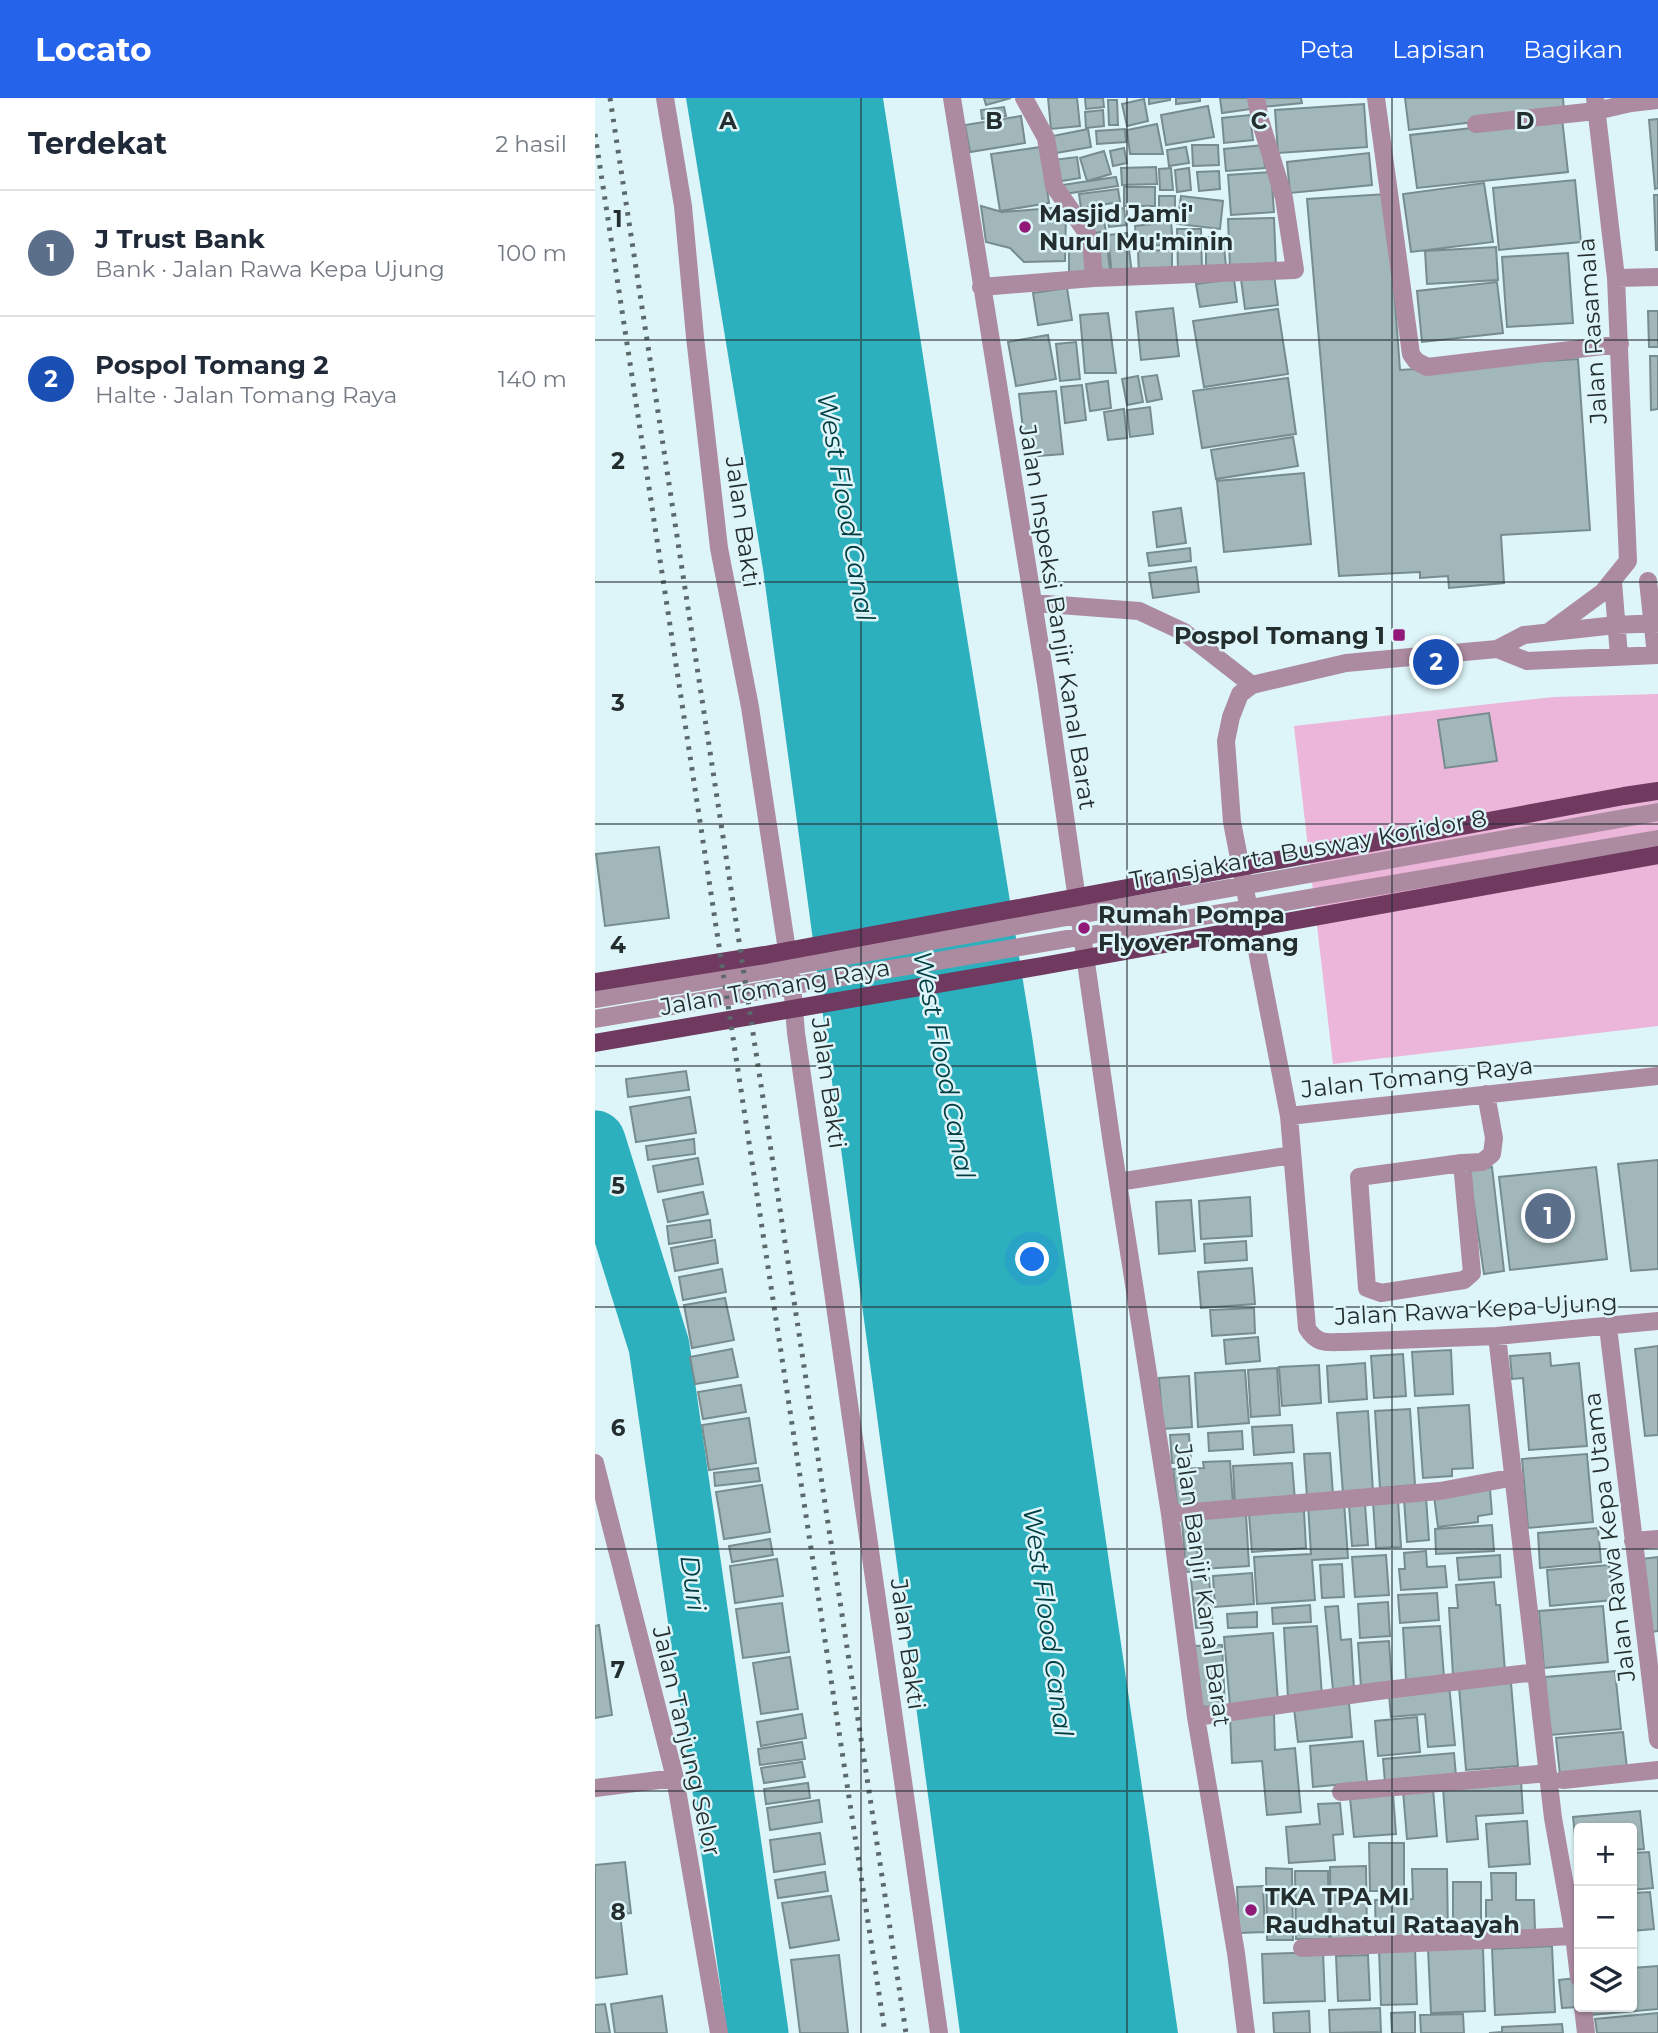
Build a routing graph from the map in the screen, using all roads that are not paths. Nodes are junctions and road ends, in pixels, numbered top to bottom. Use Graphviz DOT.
graph roads {
  1 [pos="664,98"];
  2 [pos="952,98"];
  3 [pos="1024,98"];
  4 [pos="1256,98"];
  5 [pos="1375,98"];
  6 [pos="1658,100"];
  7 [pos="1595,104"];
  8 [pos="1476,124"];
  9 [pos="1658,277"];
  10 [pos="1094,278"];
  11 [pos="1616,278"];
  12 [pos="981,287"];
  13 [pos="1620,344"];
  14 [pos="1628,561"];
  15 [pos="1613,582"];
  16 [pos="1653,584"];
  17 [pos="1033,603"];
  18 [pos="1655,623"];
  19 [pos="1616,625"];
  20 [pos="1549,633"];
  21 [pos="1497,649"];
  22 [pos="1657,655"];
  23 [pos="1619,656"];
  24 [pos="1252,685"];
  25 [pos="1658,792"];
  26 [pos="1658,812"];
  27 [pos="1658,839"];
  28 [pos="1632,851"];
  29 [pos="1658,855"];
  30 [pos="595,982"];
  31 [pos="595,999"];
  32 [pos="595,1019"];
  33 [pos="595,1043"];
  34 [pos="1658,1076"];
  35 [pos="1486,1094"];
  36 [pos="1289,1116"];
  37 [pos="1112,1144"];
  38 [pos="1292,1155"];
  39 [pos="1462,1163"];
  40 [pos="1118,1182"];
  41 [pos="1658,1321"];
  42 [pos="1608,1327"];
  43 [pos="1497,1336"];
  44 [pos="595,1463"];
  45 [pos="1515,1477"];
  46 [pos="1170,1514"];
  47 [pos="1658,1539"];
  48 [pos="1633,1541"];
  49 [pos="1536,1672"];
  50 [pos="1196,1717"];
  51 [pos="1657,1732"];
  52 [pos="1658,1770"];
  53 [pos="1555,1777"];
  54 [pos="675,1778"];
  55 [pos="595,1788"];
  56 [pos="1341,1792"];
  57 [pos="1574,1936"];
  58 [pos="1302,1948"];
  59 [pos="1584,2012"];
  60 [pos="719,2033"];
  61 [pos="940,2033"];
  62 [pos="1246,2033"];
  63 [pos="1586,2033"];
  1 -- 61 [label="street, Jalan Bakti"];
  2 -- 12 [label="street, Jalan Inspeksi Banjir Kanal Barat"];
  3 -- 10 [label="street"];
  4 -- 10 [label="street"];
  5 -- 13 [label="street"];
  6 -- 7 [label="street"];
  7 -- 8 [label="street"];
  7 -- 11 [label="street, Jalan Rasamala"];
  9 -- 11 [label="street"];
  10 -- 12 [label="street"];
  11 -- 13 [label="street, Jalan Rasamala"];
  12 -- 17 [label="street, Jalan Inspeksi Banjir Kanal Barat"];
  13 -- 14 [label="street, Jalan Rasamala"];
  14 -- 15 [label="street"];
  14 -- 16 [label="street"];
  15 -- 19 [label="street"];
  15 -- 20 [label="street"];
  16 -- 18 [label="street"];
  17 -- 24 [label="street"];
  17 -- 37 [label="street, Jalan Inspeksi Banjir Kanal Barat"];
  18 -- 19 [label="street"];
  18 -- 22 [label="street"];
  19 -- 20 [label="street"];
  19 -- 23 [label="street"];
  20 -- 21 [label="street"];
  21 -- 23 [label="street"];
  21 -- 24 [label="street"];
  22 -- 23 [label="street"];
  24 -- 36 [label="street, Jalan Tomang Raya"];
  25 -- 30 [label="main road, Jalan Tomang Raya"];
  26 -- 31 [label="street, Transjakarta Busway Koridor 8"];
  27 -- 28 [label="street, Transjakarta Busway Koridor 8"];
  28 -- 29 [label="main road, Jalan Tomang Raya"];
  28 -- 32 [label="street, Transjakarta Busway Koridor 8"];
  28 -- 33 [label="main road, Jalan Tomang Raya"];
  34 -- 35 [label="street, Jalan Tomang Raya"];
  35 -- 36 [label="street, Jalan Tomang Raya"];
  35 -- 39 [label="street"];
  36 -- 38 [label="street, Jalan Rawa Kepa Ujung"];
  37 -- 40 [label="street, Jalan Banjir Kanal Barat"];
  38 -- 40 [label="street"];
  38 -- 43 [label="street, Jalan Rawa Kepa Ujung"];
  39 -- 39 [label="street"];
  40 -- 46 [label="street, Jalan Banjir Kanal Barat"];
  41 -- 42 [label="street, Jalan Rawa Kepa Ujung"];
  42 -- 43 [label="street, Jalan Rawa Kepa Ujung"];
  42 -- 48 [label="street, Jalan Rawa Kepa Utama"];
  43 -- 45 [label="street"];
  44 -- 54 [label="street, Jalan Tanjung Selor"];
  45 -- 46 [label="street"];
  45 -- 49 [label="street"];
  46 -- 50 [label="street, Jalan Banjir Kanal Barat"];
  47 -- 48 [label="street"];
  48 -- 51 [label="street, Jalan Rawa Kepa Utama"];
  49 -- 50 [label="street"];
  49 -- 53 [label="street"];
  50 -- 62 [label="street, Jalan Banjir Kanal Barat"];
  52 -- 53 [label="street"];
  53 -- 56 [label="street"];
  53 -- 57 [label="street"];
  54 -- 55 [label="street"];
  54 -- 60 [label="street, Jalan Tanjung Selor"];
  57 -- 58 [label="street"];
  59 -- 63 [label="street"];
}
